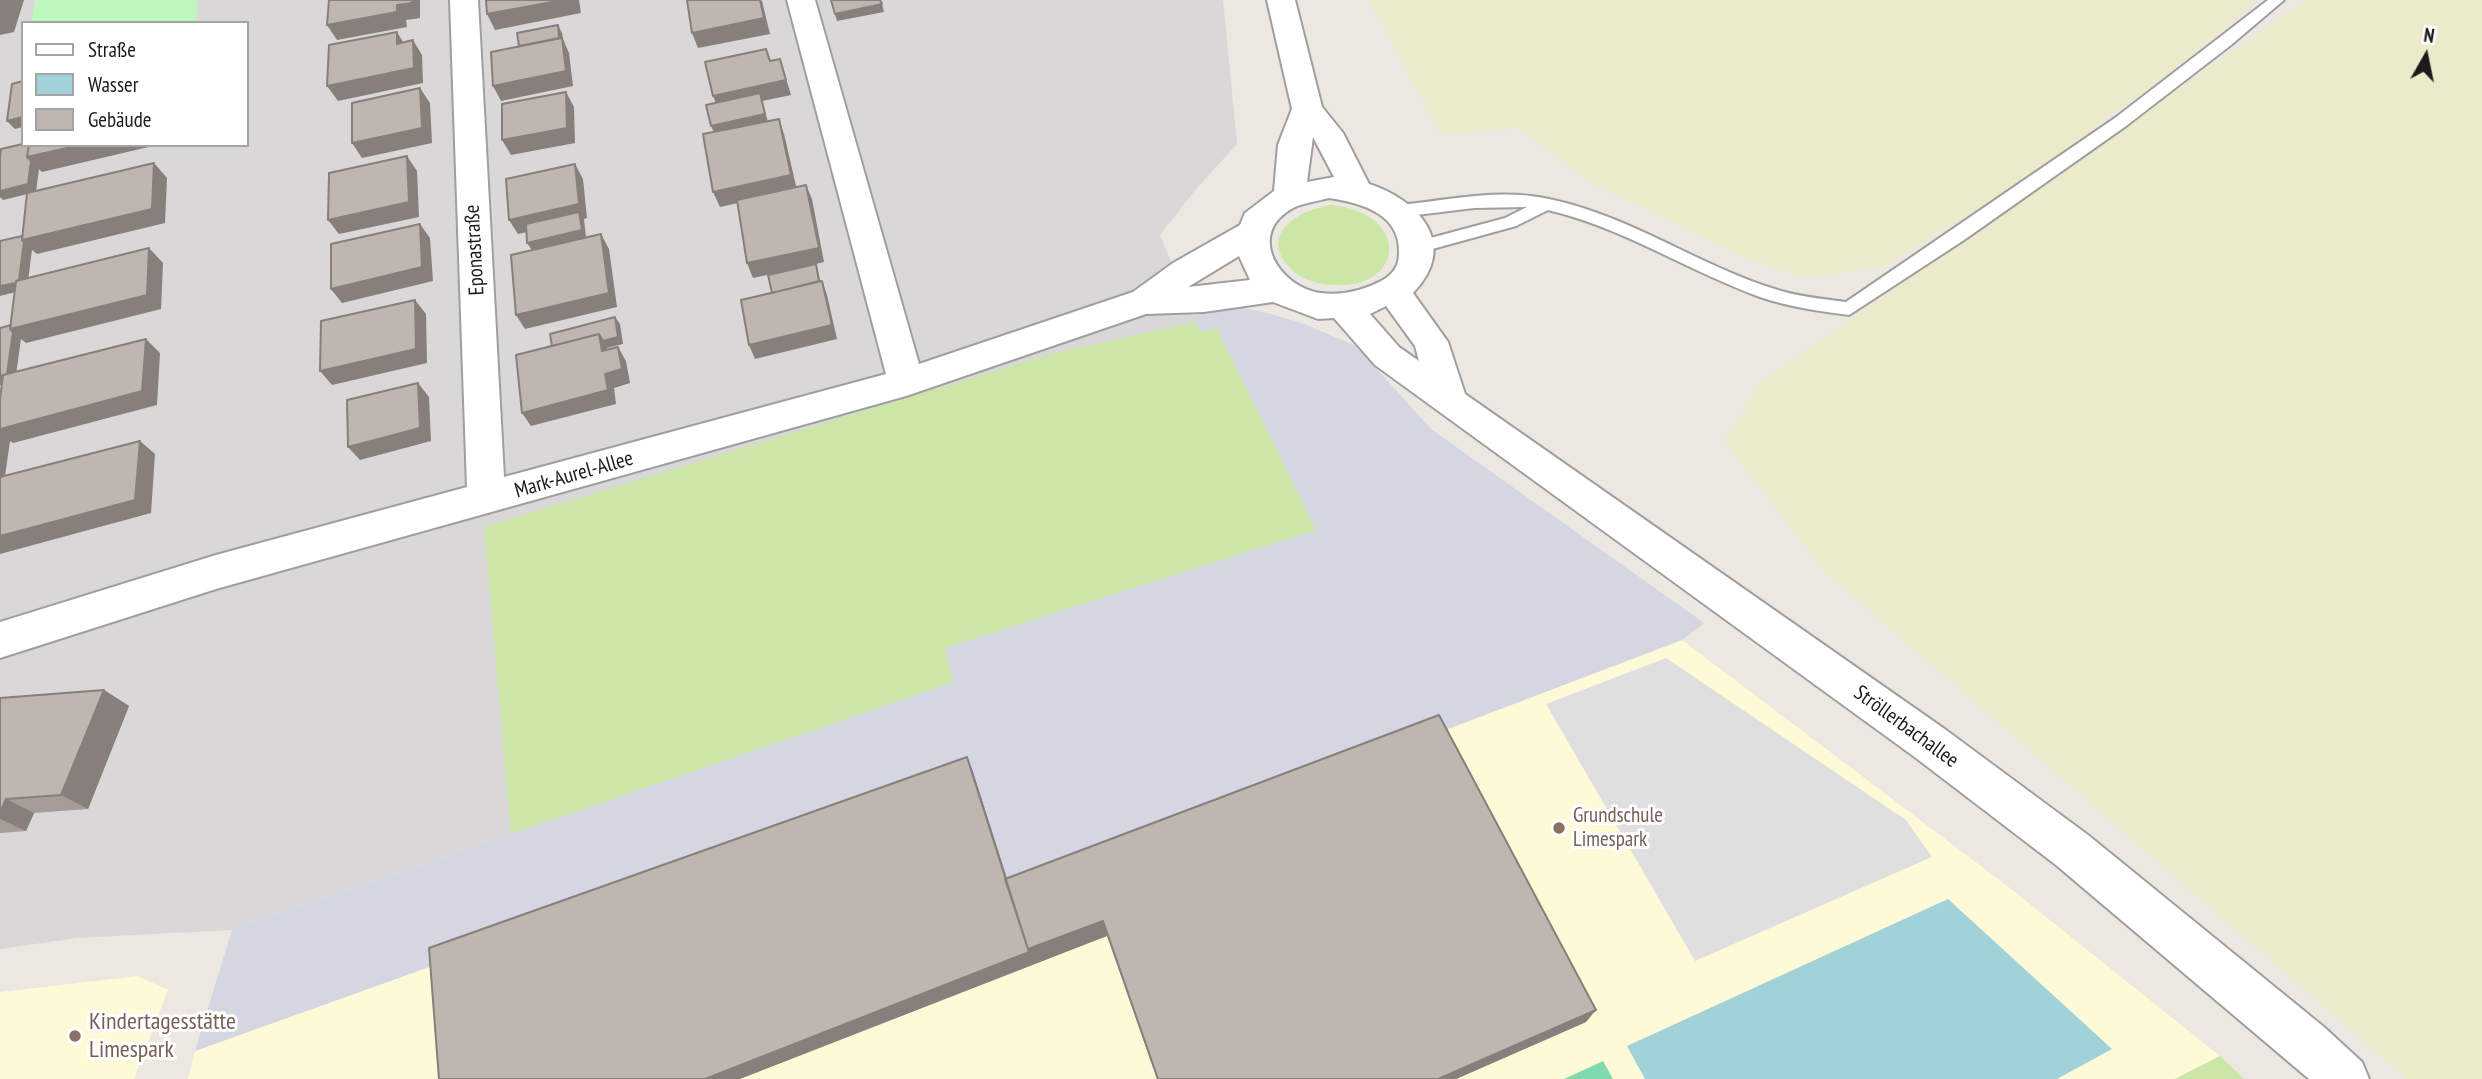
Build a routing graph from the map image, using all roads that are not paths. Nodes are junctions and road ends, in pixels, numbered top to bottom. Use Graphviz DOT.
graph roads {
  1 [pos="464,0"];
  2 [pos="801,0"];
  3 [pos="1281,0"];
  4 [pos="2277,0"];
  5 [pos="1307,109"];
  6 [pos="1356,190"];
  7 [pos="1290,195"];
  8 [pos="1547,204"];
  9 [pos="1400,211"];
  10 [pos="1252,233"];
  11 [pos="1418,247"];
  12 [pos="1277,289"];
  13 [pos="1393,290"];
  14 [pos="1145,301"];
  15 [pos="1343,306"];
  16 [pos="906,382"];
  17 [pos="1449,399"];
  18 [pos="486,499"];
  19 [pos="0,640"];
  20 [pos="2345,1079"];
  1 -- 18 [label="street, Eponastraße"];
  2 -- 16 [label="street"];
  3 -- 5 [label="street"];
  4 -- 8 [label="lane"];
  5 -- 6 [label="street"];
  5 -- 7 [label="street"];
  6 -- 7 [label="street"];
  6 -- 9 [label="street"];
  7 -- 10 [label="street"];
  8 -- 9 [label="lane"];
  8 -- 11 [label="lane"];
  9 -- 11 [label="street"];
  10 -- 12 [label="street"];
  10 -- 14 [label="street, Mark-Aurel-Allee"];
  11 -- 13 [label="street"];
  12 -- 14 [label="street, Mark-Aurel-Allee"];
  12 -- 15 [label="street"];
  13 -- 15 [label="street"];
  13 -- 17 [label="street"];
  14 -- 16 [label="street, Mark-Aurel-Allee"];
  15 -- 17 [label="street, Ströllerbachallee"];
  16 -- 18 [label="street, Mark-Aurel-Allee"];
  17 -- 20 [label="street, Ströllerbachallee"];
  18 -- 19 [label="street, Mark-Aurel-Allee"];
}
